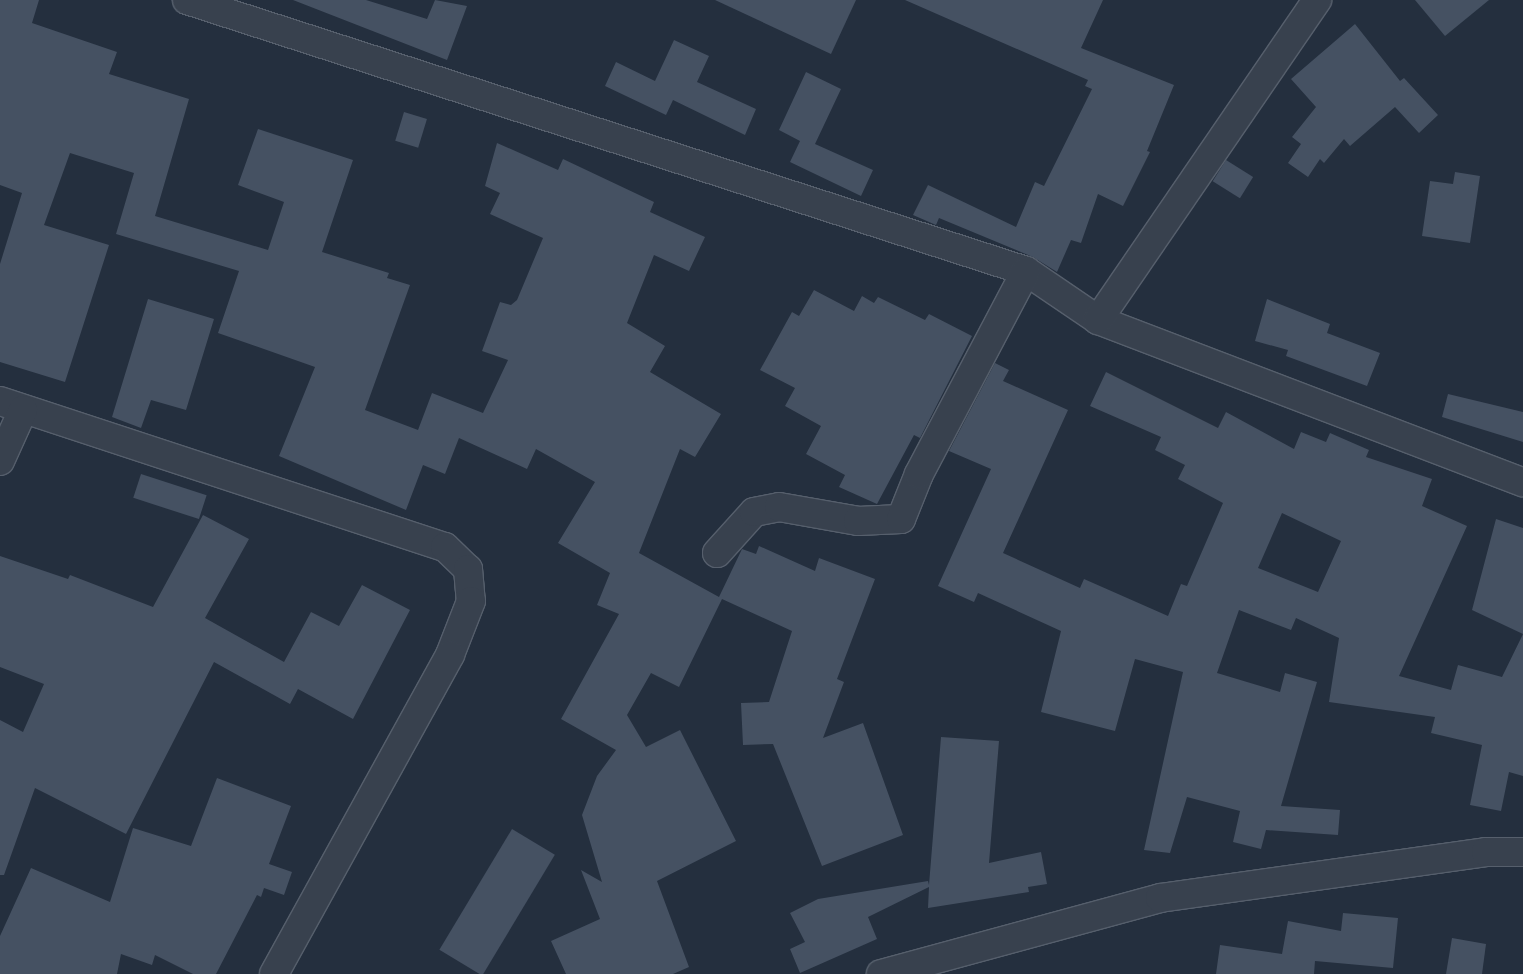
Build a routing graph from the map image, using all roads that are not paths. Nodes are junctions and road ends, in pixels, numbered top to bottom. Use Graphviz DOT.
graph roads {
  1 [pos="187,0"];
  2 [pos="1316,0"];
  3 [pos="1026,272"];
  4 [pos="1098,320"];
  5 [pos="12,406"];
  6 [pos="0,461"];
  7 [pos="1523,482"];
  8 [pos="717,553"];
  9 [pos="1523,852"];
  10 [pos="274,974"];
  11 [pos="881,974"];
  1 -- 3 [label="street"];
  2 -- 4 [label="street"];
  3 -- 4 [label="street"];
  3 -- 8 [label="street"];
  4 -- 7 [label="street"];
  5 -- 6 [label="street"];
  5 -- 10 [label="street"];
  9 -- 11 [label="street"];
}
